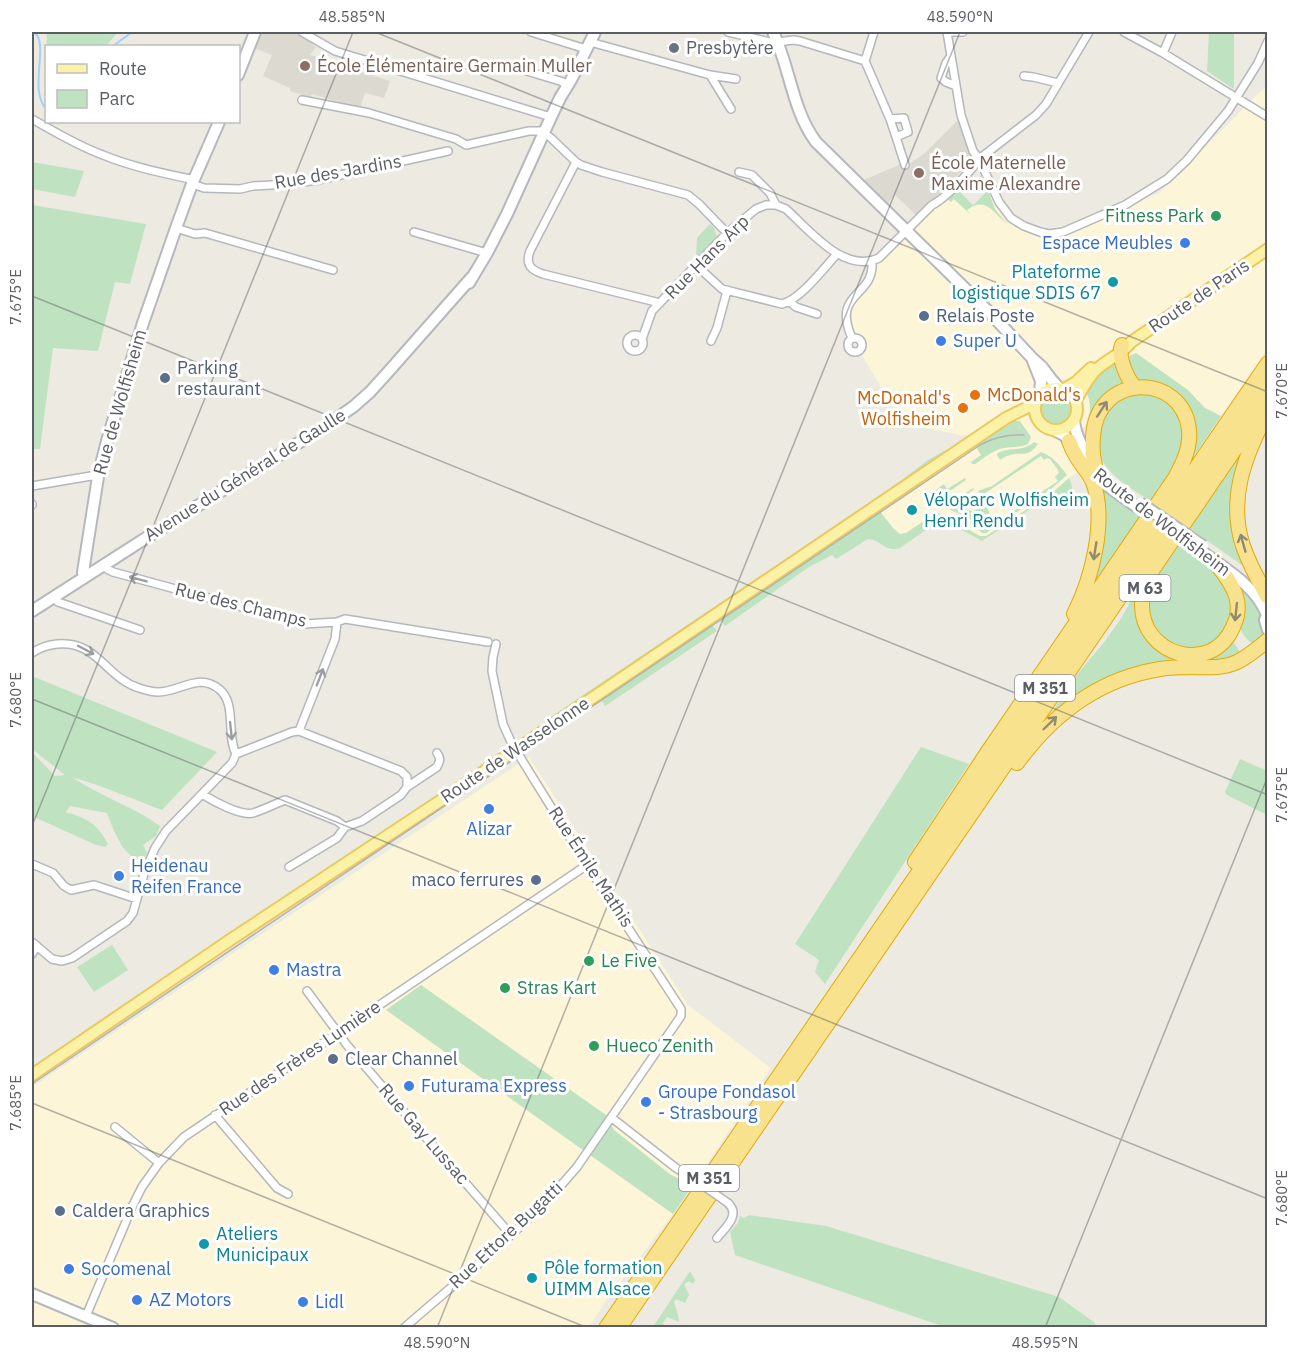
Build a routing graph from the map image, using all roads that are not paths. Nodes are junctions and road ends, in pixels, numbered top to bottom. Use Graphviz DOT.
graph roads {
  1 [pos="255,32"];
  2 [pos="302,32"];
  3 [pos="531,32"];
  4 [pos="728,32"];
  5 [pos="874,32"];
  6 [pos="947,32"];
  7 [pos="963,32"];
  8 [pos="1089,32"];
  9 [pos="1124,32"];
  10 [pos="1172,32"];
  11 [pos="776,39"];
  12 [pos="590,41"];
  13 [pos="1268,41"];
  14 [pos="1162,53"];
  15 [pos="951,56"];
  16 [pos="865,61"];
  17 [pos="507,65"];
  18 [pos="240,70"];
  19 [pos="710,75"];
  20 [pos="1024,76"];
  21 [pos="736,79"];
  22 [pos="1058,83"];
  23 [pos="568,85"];
  24 [pos="956,86"];
  25 [pos="1236,99"];
  26 [pos="302,100"];
  27 [pos="731,110"];
  28 [pos="551,117"];
  29 [pos="1268,117"];
  30 [pos="890,118"];
  31 [pos="32,119"];
  32 [pos="219,123"];
  33 [pos="544,133"];
  34 [pos="896,137"];
  35 [pos="448,151"];
  36 [pos="979,159"];
  37 [pos="576,162"];
  38 [pos="905,165"];
  39 [pos="739,172"];
  40 [pos="193,182"];
  41 [pos="776,205"];
  42 [pos="175,229"];
  43 [pos="907,231"];
  44 [pos="414,232"];
  45 [pos="728,233"];
  46 [pos="1268,249"];
  47 [pos="487,253"];
  48 [pos="837,254"];
  49 [pos="872,261"];
  50 [pos="697,266"];
  51 [pos="333,270"];
  52 [pos="727,291"];
  53 [pos="790,302"];
  54 [pos="660,303"];
  55 [pos="817,314"];
  56 [pos="852,338"];
  57 [pos="642,339"];
  58 [pos="711,341"];
  59 [pos="1124,347"];
  60 [pos="1032,358"];
  61 [pos="1268,363"];
  62 [pos="1268,381"];
  63 [pos="1135,387"];
  64 [pos="1062,388"];
  65 [pos="1038,398"];
  66 [pos="1076,400"];
  67 [pos="1268,401"];
  68 [pos="1268,413"];
  69 [pos="1038,421"];
  70 [pos="1074,421"];
  71 [pos="997,424"];
  72 [pos="1056,430"];
  73 [pos="1069,441"];
  74 [pos="1095,465"];
  75 [pos="1080,471"];
  76 [pos="98,477"];
  77 [pos="32,486"];
  78 [pos="1096,492"];
  79 [pos="1139,505"];
  80 [pos="1202,548"];
  81 [pos="1214,561"];
  82 [pos="104,565"];
  83 [pos="84,577"];
  84 [pos="1267,596"];
  85 [pos="53,597"];
  86 [pos="32,611"];
  87 [pos="1267,614"];
  88 [pos="337,622"];
  89 [pos="140,630"];
  90 [pos="1268,630"];
  91 [pos="1268,640"];
  92 [pos="492,643"];
  93 [pos="32,653"];
  94 [pos="1268,653"];
  95 [pos="1104,687"];
  96 [pos="299,731"];
  97 [pos="515,750"];
  98 [pos="437,753"];
  99 [pos="987,753"];
  100 [pos="236,754"];
  101 [pos="407,787"];
  102 [pos="202,794"];
  103 [pos="345,827"];
  104 [pos="32,864"];
  105 [pos="587,865"];
  106 [pos="289,867"];
  107 [pos="136,899"];
  108 [pos="899,919"];
  109 [pos="34,944"];
  110 [pos="32,954"];
  111 [pos="307,991"];
  112 [pos="823,1012"];
  113 [pos="681,1016"];
  114 [pos="338,1033"];
  115 [pos="32,1075"];
  116 [pos="215,1115"];
  117 [pos="612,1118"];
  118 [pos="115,1128"];
  119 [pos="159,1163"];
  120 [pos="288,1194"];
  121 [pos="511,1235"];
  122 [pos="717,1238"];
  123 [pos="32,1294"];
  124 [pos="86,1316"];
  125 [pos="113,1328"];
  126 [pos="404,1328"];
  127 [pos="606,1328"];
  128 [pos="619,1328"];
  1 -- 18 [label="main road"];
  2 -- 28 [label="street"];
  3 -- 12 [label="street"];
  4 -- 11 [label="street"];
  5 -- 16 [label="street"];
  6 -- 7 [label="street"];
  6 -- 15 [label="street"];
  8 -- 22 [label="street"];
  9 -- 14 [label="street"];
  10 -- 14 [label="street"];
  11 -- 16 [label="street"];
  11 -- 43 [label="main road"];
  12 -- 19 [label="street"];
  12 -- 23 [label="main road, Avenue du Général de Gaulle"];
  13 -- 25 [label="street"];
  14 -- 25 [label="street"];
  15 -- 24 [label="street"];
  15 -- 24 [label="street"];
  16 -- 30 [label="street"];
  17 -- 23 [label="street"];
  19 -- 21 [label="street"];
  19 -- 27 [label="street"];
  20 -- 22 [label="street"];
  22 -- 36 [label="street"];
  23 -- 28 [label="main road, Avenue du Général de Gaulle"];
  24 -- 36 [label="street"];
  25 -- 29 [label="street"];
  25 -- 36 [label="street"];
  26 -- 33 [label="street"];
  28 -- 33 [label="main road, Avenue du Général de Gaulle"];
  30 -- 34 [label="street"];
  30 -- 34 [label="street"];
  31 -- 40 [label="street, Rue des Jardins"];
  32 -- 40 [label="main road, Rue de Wolfisheim"];
  33 -- 37 [label="street"];
  33 -- 47 [label="main road, Avenue du Général de Gaulle"];
  34 -- 38 [label="street"];
  35 -- 40 [label="street, Rue des Jardins"];
  36 -- 43 [label="street"];
  37 -- 45 [label="street"];
  37 -- 54 [label="street"];
  39 -- 41 [label="street"];
  40 -- 42 [label="main road, Rue de Wolfisheim"];
  41 -- 45 [label="street, Rue Hans Arp"];
  41 -- 48 [label="street"];
  42 -- 51 [label="street"];
  42 -- 76 [label="main road, Rue de Wolfisheim"];
  43 -- 49 [label="street"];
  43 -- 60 [label="main road"];
  44 -- 47 [label="street"];
  45 -- 50 [label="street, Rue Hans Arp"];
  46 -- 59 [label="main road, Route de Paris"];
  47 -- 82 [label="main road, Avenue du Général de Gaulle"];
  48 -- 49 [label="street"];
  48 -- 53 [label="street"];
  49 -- 56 [label="street"];
  50 -- 52 [label="street"];
  50 -- 54 [label="street, Rue Hans Arp"];
  52 -- 53 [label="street"];
  52 -- 58 [label="street"];
  53 -- 55 [label="street"];
  54 -- 57 [label="street, Rue Hans Arp"];
  59 -- 63 [label="highway"];
  59 -- 64 [label="main road, Route de Paris"];
  59 -- 66 [label="main road, Route de Paris"];
  60 -- 64 [label="main road"];
  60 -- 65 [label="main road"];
  61 -- 112 [label="highway, M 351"];
  62 -- 108 [label="highway, M 351"];
  74 -- 63 [label="highway, one-way"];
  63 -- 99 [label="highway"];
  64 -- 65 [label="main road"];
  64 -- 66 [label="main road"];
  65 -- 69 [label="main road"];
  65 -- 71 [label="main road, Route de Wasselonne"];
  66 -- 70 [label="main road"];
  81 -- 67 [label="highway, M 63, one-way"];
  84 -- 68 [label="highway, one-way"];
  69 -- 71 [label="main road"];
  69 -- 72 [label="main road"];
  70 -- 72 [label="main road"];
  70 -- 74 [label="main road, Route de Wolfisheim"];
  71 -- 97 [label="main road, Route de Wasselonne"];
  72 -- 73 [label="main road, Route de Wolfisheim"];
  73 -- 78 [label="highway"];
  73 -- 79 [label="main road, Route de Wolfisheim"];
  74 -- 79 [label="main road, Route de Wolfisheim"];
  75 -- 78 [label="highway"];
  76 -- 77 [label="street"];
  76 -- 83 [label="main road, Rue de Wolfisheim"];
  78 -- 99 [label="highway, one-way"];
  79 -- 80 [label="main road, Route de Wolfisheim, bridge"];
  80 -- 81 [label="main road, Route de Wolfisheim / M 63"];
  80 -- 84 [label="main road, Route de Wolfisheim"];
  81 -- 87 [label="main road, Route de Wolfisheim / M 63"];
  82 -- 83 [label="main road, Avenue du Général de Gaulle"];
  88 -- 82 [label="street, Rue des Champs, one-way"];
  83 -- 85 [label="main road, Avenue du Général de Gaulle"];
  85 -- 86 [label="main road, Avenue du Général de Gaulle"];
  85 -- 89 [label="street"];
  87 -- 90 [label="main road"];
  88 -- 92 [label="street, Rue des Champs"];
  96 -- 88 [label="street, one-way"];
  91 -- 95 [label="highway"];
  92 -- 97 [label="street, Rue Émile Mathis"];
  93 -- 100 [label="street, one-way"];
  94 -- 95 [label="highway"];
  108 -- 95 [label="highway, one-way"];
  96 -- 100 [label="street"];
  96 -- 101 [label="street"];
  97 -- 105 [label="street, Rue Émile Mathis"];
  97 -- 115 [label="main road, Route de Wasselonne"];
  98 -- 101 [label="street"];
  99 -- 112 [label="highway"];
  100 -- 102 [label="street"];
  101 -- 103 [label="street"];
  102 -- 103 [label="street"];
  102 -- 107 [label="street"];
  103 -- 106 [label="street"];
  104 -- 107 [label="street"];
  105 -- 113 [label="street, Rue Émile Mathis"];
  105 -- 114 [label="street, Rue des Frères Lumière"];
  107 -- 109 [label="street"];
  108 -- 128 [label="highway, M 351"];
  109 -- 110 [label="street"];
  111 -- 114 [label="street, Rue Gay Lussac"];
  112 -- 127 [label="highway, M 351"];
  113 -- 117 [label="street, Rue Ettore Bugatti"];
  114 -- 116 [label="street, Rue des Frères Lumière"];
  114 -- 121 [label="street, Rue Gay Lussac"];
  116 -- 119 [label="street, Rue des Frères Lumière"];
  116 -- 120 [label="street"];
  117 -- 121 [label="street, Rue Ettore Bugatti"];
  117 -- 122 [label="street, bridge"];
  118 -- 119 [label="street"];
  119 -- 124 [label="street, Rue des Frères Lumière"];
  121 -- 126 [label="street, Rue Ettore Bugatti"];
  123 -- 124 [label="main road"];
  124 -- 125 [label="main road"];
}
